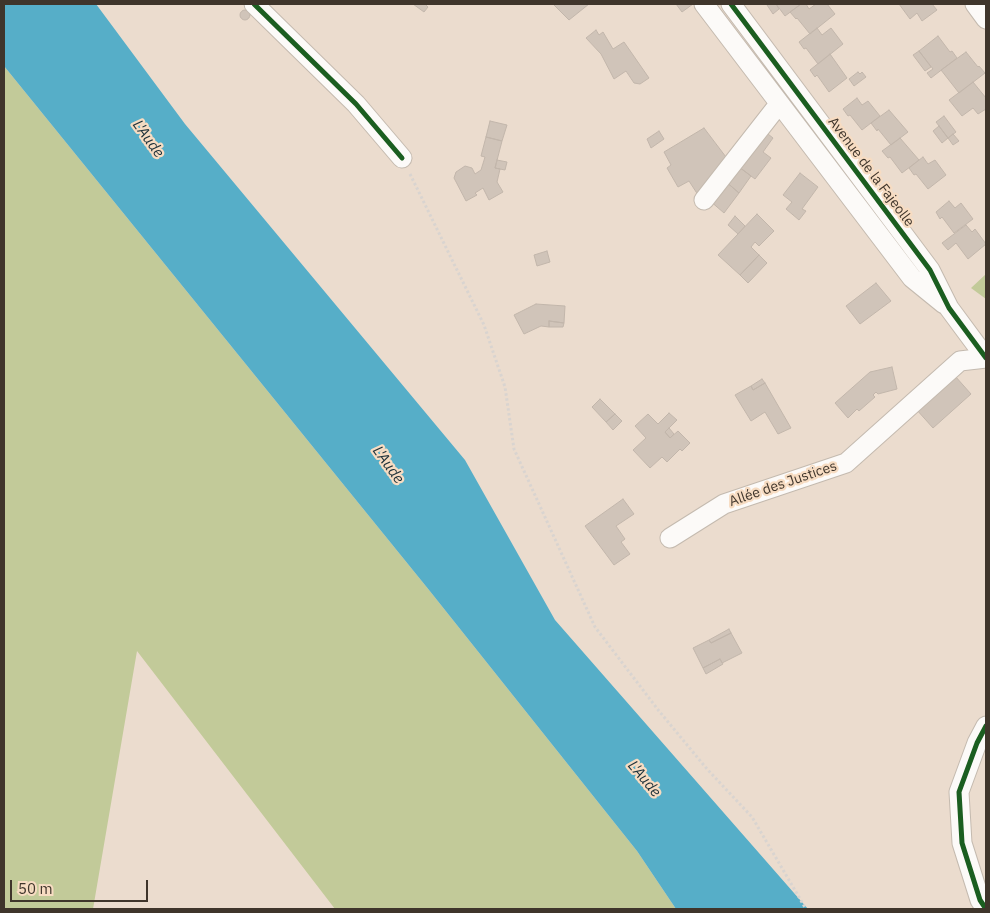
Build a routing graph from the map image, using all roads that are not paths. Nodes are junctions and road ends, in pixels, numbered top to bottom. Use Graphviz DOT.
graph roads {
  1 [pos="254,4"];
  2 [pos="704,4"];
  3 [pos="731,4"];
  4 [pos="975,4"];
  5 [pos="986,19"];
  6 [pos="779,104"];
  7 [pos="402,158"];
  8 [pos="704,200"];
  9 [pos="949,308"];
  10 [pos="986,358"];
  11 [pos="670,538"];
  12 [pos="986,726"];
  13 [pos="986,909"];
  1 -- 7 [label="street"];
  2 -- 6 [label="street, Avenue de la Fajeolle"];
  3 -- 9 [label="street, Avenue de la Fajeolle"];
  4 -- 5 [label="street"];
  6 -- 8 [label="street"];
  6 -- 9 [label="street, Avenue de la Fajeolle"];
  9 -- 10 [label="street, Avenue de la Fajeolle"];
  10 -- 11 [label="street, Allée des Justices"];
  12 -- 13 [label="street"];
}
